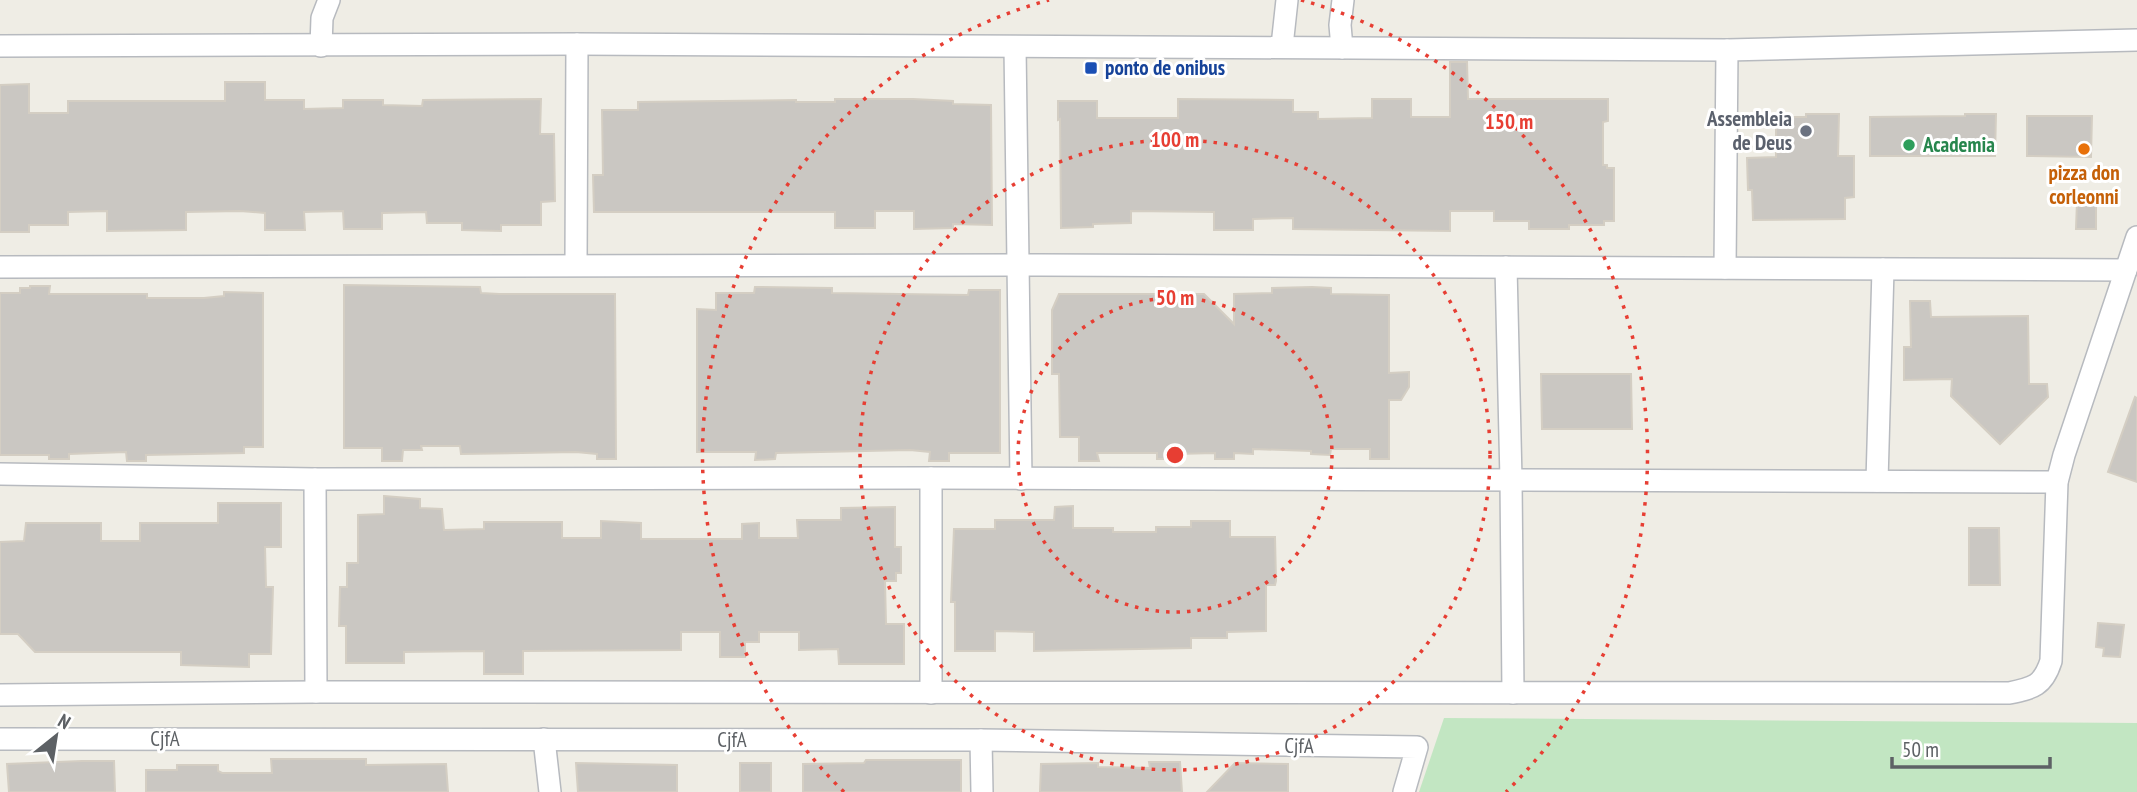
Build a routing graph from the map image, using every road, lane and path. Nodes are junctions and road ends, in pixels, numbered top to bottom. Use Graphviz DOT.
graph roads {
  1 [pos="328,0"];
  2 [pos="1287,0"];
  3 [pos="1343,0"];
  4 [pos="2137,40"];
  5 [pos="577,44"];
  6 [pos="0,46"];
  7 [pos="321,46"];
  8 [pos="1282,46"];
  9 [pos="1015,47"];
  10 [pos="1342,48"];
  11 [pos="1727,50"];
  12 [pos="2137,237"];
  13 [pos="576,265"];
  14 [pos="1018,266"];
  15 [pos="0,267"];
  16 [pos="1506,267"];
  17 [pos="1725,268"];
  18 [pos="1883,269"];
  19 [pos="2126,270"];
  20 [pos="0,474"];
  21 [pos="931,478"];
  22 [pos="315,479"];
  23 [pos="1021,479"];
  24 [pos="1511,480"];
  25 [pos="1877,481"];
  26 [pos="2057,482"];
  27 [pos="316,692"];
  28 [pos="930,693"];
  29 [pos="1513,693"];
  30 [pos="0,695"];
  31 [pos="544,739"];
  32 [pos="0,740"];
  33 [pos="982,740"];
  34 [pos="550,792"];
  35 [pos="982,792"];
  36 [pos="1404,792"];
  1 -- 7 [label="street"];
  2 -- 8 [label="street"];
  3 -- 10 [label="street"];
  4 -- 11 [label="street"];
  5 -- 7 [label="street"];
  5 -- 9 [label="street"];
  5 -- 13 [label="street"];
  6 -- 7 [label="street"];
  8 -- 9 [label="street"];
  8 -- 10 [label="street"];
  9 -- 14 [label="street"];
  10 -- 11 [label="street"];
  11 -- 17 [label="street"];
  12 -- 19 [label="street"];
  13 -- 14 [label="street"];
  13 -- 15 [label="street"];
  14 -- 16 [label="street"];
  14 -- 23 [label="street"];
  16 -- 17 [label="street"];
  16 -- 24 [label="street"];
  17 -- 18 [label="street"];
  18 -- 19 [label="street"];
  18 -- 25 [label="street"];
  19 -- 26 [label="street"];
  20 -- 22 [label="street"];
  21 -- 22 [label="street"];
  21 -- 23 [label="street"];
  21 -- 28 [label="street"];
  22 -- 27 [label="street"];
  23 -- 24 [label="street"];
  24 -- 25 [label="street"];
  24 -- 29 [label="street"];
  25 -- 26 [label="street"];
  26 -- 29 [label="street"];
  27 -- 28 [label="street"];
  27 -- 30 [label="street"];
  28 -- 29 [label="street"];
  31 -- 32 [label="street, CjfA"];
  31 -- 33 [label="street, CjfA"];
  31 -- 34 [label="street"];
  33 -- 35 [label="street"];
  33 -- 36 [label="street, CjfA"];
}
